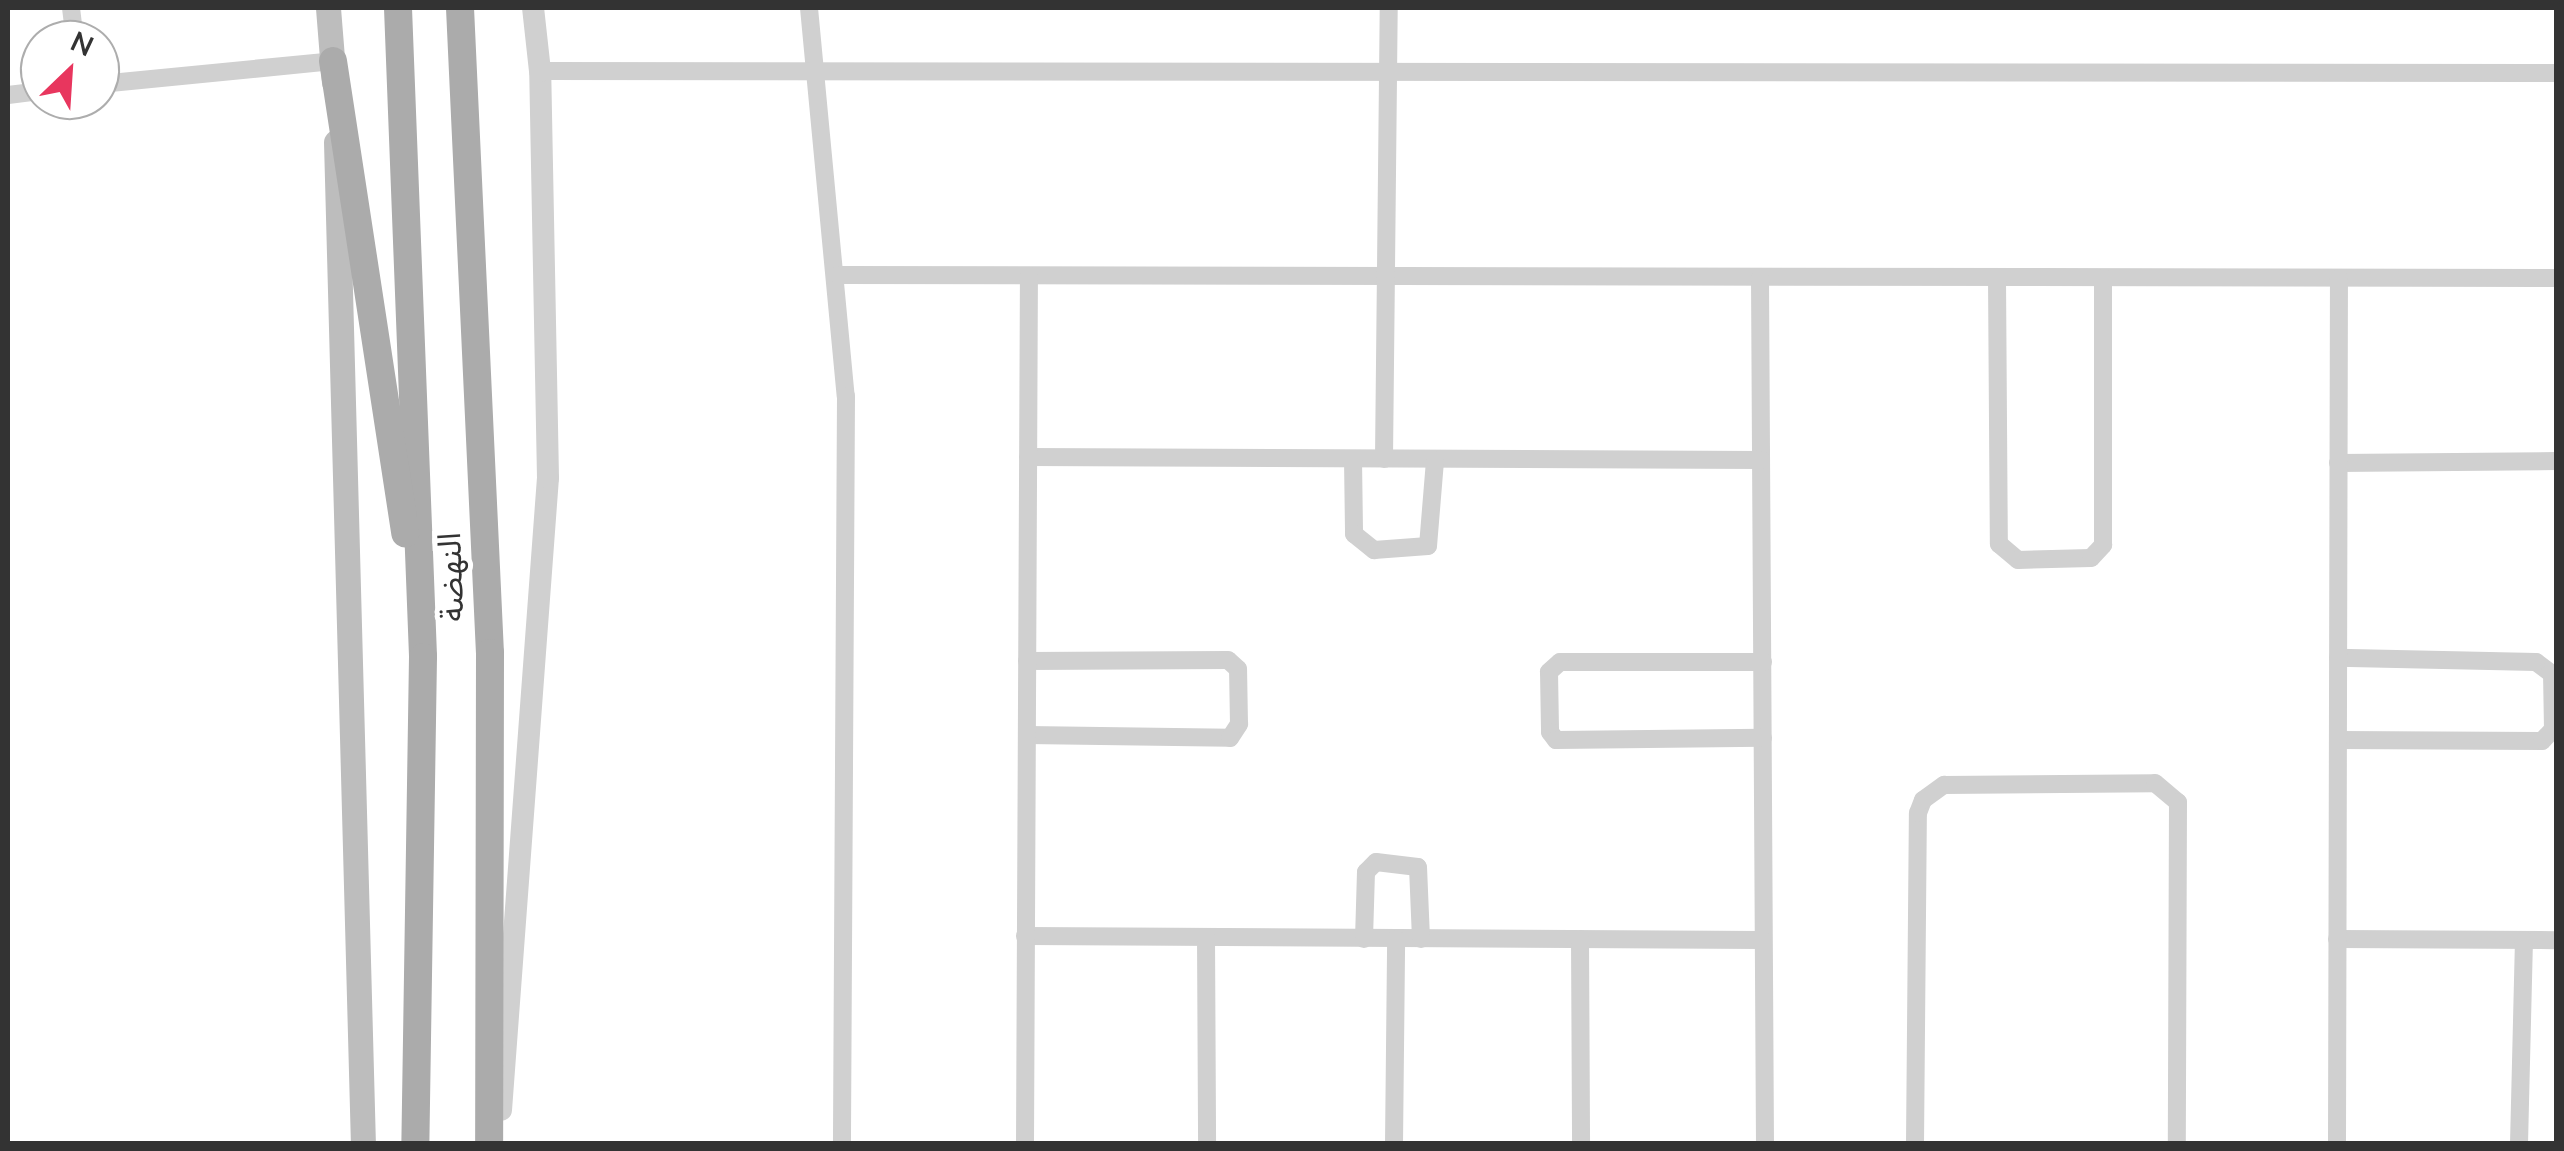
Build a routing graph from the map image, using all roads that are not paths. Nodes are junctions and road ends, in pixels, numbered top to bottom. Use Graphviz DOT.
graph roads {
  1 [pos="328,8"];
  2 [pos="398,8"];
  3 [pos="460,8"];
  4 [pos="533,8"];
  5 [pos="810,8"];
  6 [pos="1389,8"];
  7 [pos="334,61"];
  8 [pos="540,71"];
  9 [pos="816,71"];
  10 [pos="1388,72"];
  11 [pos="2556,73"];
  12 [pos="120,82"];
  13 [pos="839,275"];
  14 [pos="1029,276"];
  15 [pos="1386,278"];
  16 [pos="1760,278"];
  17 [pos="1997,278"];
  18 [pos="2103,278"];
  19 [pos="2338,278"];
  20 [pos="2556,278"];
  21 [pos="1028,457"];
  22 [pos="1353,459"];
  23 [pos="1384,459"];
  24 [pos="1435,460"];
  25 [pos="1761,460"];
  26 [pos="2556,461"];
  27 [pos="2338,462"];
  28 [pos="424,657"];
  29 [pos="2338,658"];
  30 [pos="1027,661"];
  31 [pos="1763,662"];
  32 [pos="1027,735"];
  33 [pos="1763,738"];
  34 [pos="2338,740"];
  35 [pos="1025,936"];
  36 [pos="1206,937"];
  37 [pos="1364,939"];
  38 [pos="1396,939"];
  39 [pos="1420,939"];
  40 [pos="1580,939"];
  41 [pos="2337,939"];
  42 [pos="1762,940"];
  43 [pos="2524,940"];
  44 [pos="2556,940"];
  45 [pos="363,1144"];
  46 [pos="415,1144"];
  47 [pos="489,1144"];
  48 [pos="498,1144"];
  49 [pos="842,1144"];
  50 [pos="1025,1144"];
  51 [pos="1206,1144"];
  52 [pos="1394,1144"];
  53 [pos="1581,1144"];
  54 [pos="1765,1144"];
  55 [pos="1916,1144"];
  56 [pos="2177,1144"];
  57 [pos="2337,1144"];
  58 [pos="2520,1144"];
  1 -- 7 [label="main road"];
  2 -- 28 [label="main road, النهضة"];
  3 -- 47 [label="main road, النهضة"];
  4 -- 8 [label="street"];
  5 -- 9 [label="street"];
  6 -- 10 [label="street"];
  7 -- 12 [label="street"];
  7 -- 28 [label="main road"];
  7 -- 45 [label="main road"];
  8 -- 9 [label="street"];
  8 -- 48 [label="street"];
  9 -- 10 [label="street"];
  9 -- 13 [label="street"];
  10 -- 11 [label="street"];
  10 -- 15 [label="street"];
  13 -- 14 [label="street"];
  13 -- 49 [label="street"];
  14 -- 15 [label="street"];
  14 -- 21 [label="street"];
  15 -- 16 [label="street"];
  15 -- 23 [label="street"];
  16 -- 17 [label="street"];
  16 -- 25 [label="street"];
  17 -- 18 [label="street"];
  17 -- 18 [label="street"];
  18 -- 19 [label="street"];
  19 -- 20 [label="street"];
  19 -- 27 [label="street"];
  21 -- 22 [label="street"];
  21 -- 30 [label="street"];
  22 -- 23 [label="street"];
  22 -- 24 [label="street"];
  23 -- 24 [label="street"];
  24 -- 25 [label="street"];
  25 -- 31 [label="street"];
  26 -- 27 [label="street"];
  27 -- 29 [label="street"];
  28 -- 46 [label="main road, النهضة"];
  29 -- 34 [label="street"];
  29 -- 34 [label="street"];
  30 -- 32 [label="street"];
  30 -- 32 [label="street"];
  31 -- 33 [label="street"];
  31 -- 33 [label="street"];
  32 -- 35 [label="street"];
  33 -- 42 [label="street"];
  34 -- 41 [label="street"];
  35 -- 36 [label="street"];
  35 -- 50 [label="street"];
  36 -- 37 [label="street"];
  36 -- 51 [label="street"];
  37 -- 38 [label="street"];
  37 -- 39 [label="street"];
  38 -- 39 [label="street"];
  38 -- 52 [label="street"];
  39 -- 40 [label="street"];
  40 -- 42 [label="street"];
  40 -- 53 [label="street"];
  41 -- 43 [label="street"];
  41 -- 57 [label="street"];
  42 -- 54 [label="street"];
  43 -- 44 [label="street"];
  43 -- 58 [label="street"];
  55 -- 56 [label="street"];
}
